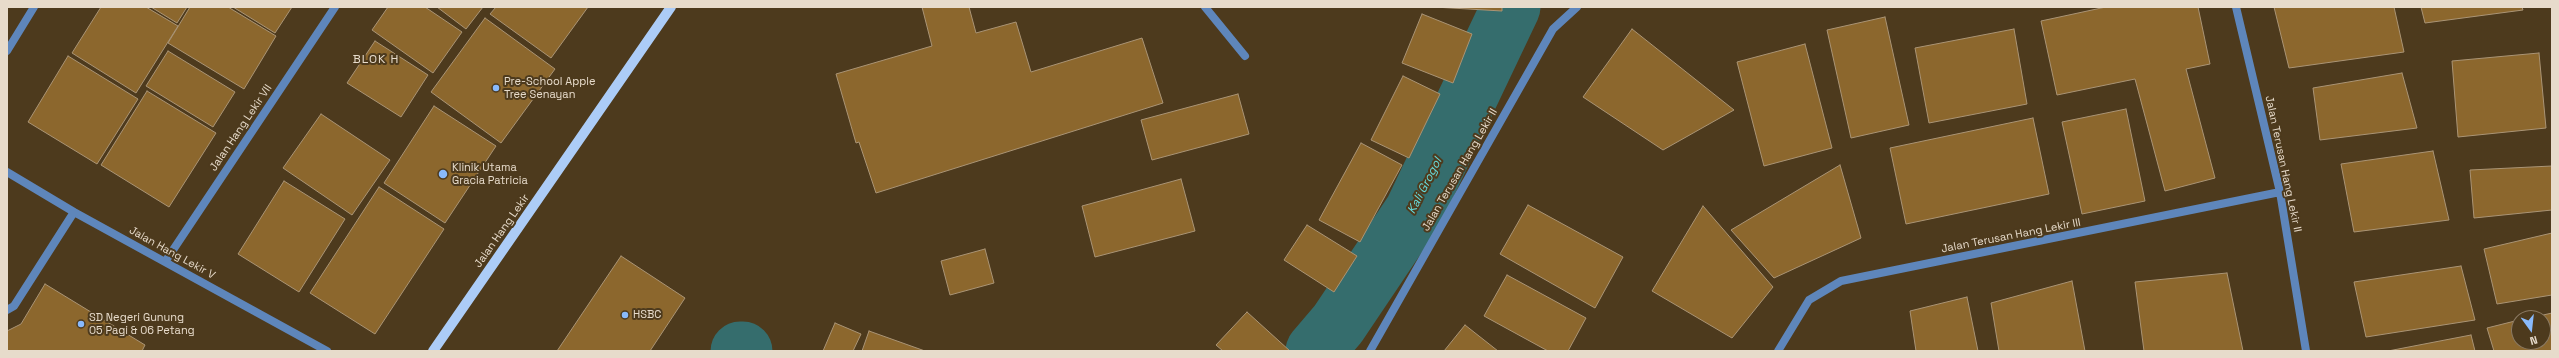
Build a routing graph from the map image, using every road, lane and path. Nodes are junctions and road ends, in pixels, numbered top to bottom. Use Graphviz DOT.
graph roads {
  1 [pos="34,7"];
  2 [pos="335,7"];
  3 [pos="672,7"];
  4 [pos="1205,7"];
  5 [pos="1577,7"];
  6 [pos="2236,7"];
  7 [pos="7,51"];
  8 [pos="1245,56"];
  9 [pos="7,172"];
  10 [pos="2280,192"];
  11 [pos="74,212"];
  12 [pos="165,262"];
  13 [pos="7,310"];
  14 [pos="327,351"];
  15 [pos="433,351"];
  16 [pos="1370,351"];
  17 [pos="1778,351"];
  18 [pos="2306,351"];
  1 -- 7 [label="street"];
  2 -- 12 [label="street, Jalan Hang Lekir VII"];
  3 -- 15 [label="main road, Jalan Hang Lekir"];
  4 -- 8 [label="street"];
  5 -- 16 [label="street, Jalan Terusan Hang Lekir II"];
  6 -- 10 [label="street, Jalan Terusan Hang Lekir II"];
  9 -- 11 [label="street, Jalan Hang Lekir V"];
  10 -- 17 [label="street, Jalan Terusan Hang Lekir III"];
  10 -- 18 [label="street, Jalan Terusan Hang Lekir II"];
  11 -- 12 [label="street, Jalan Hang Lekir V"];
  11 -- 13 [label="street"];
  12 -- 14 [label="street, Jalan Hang Lekir V"];
}
